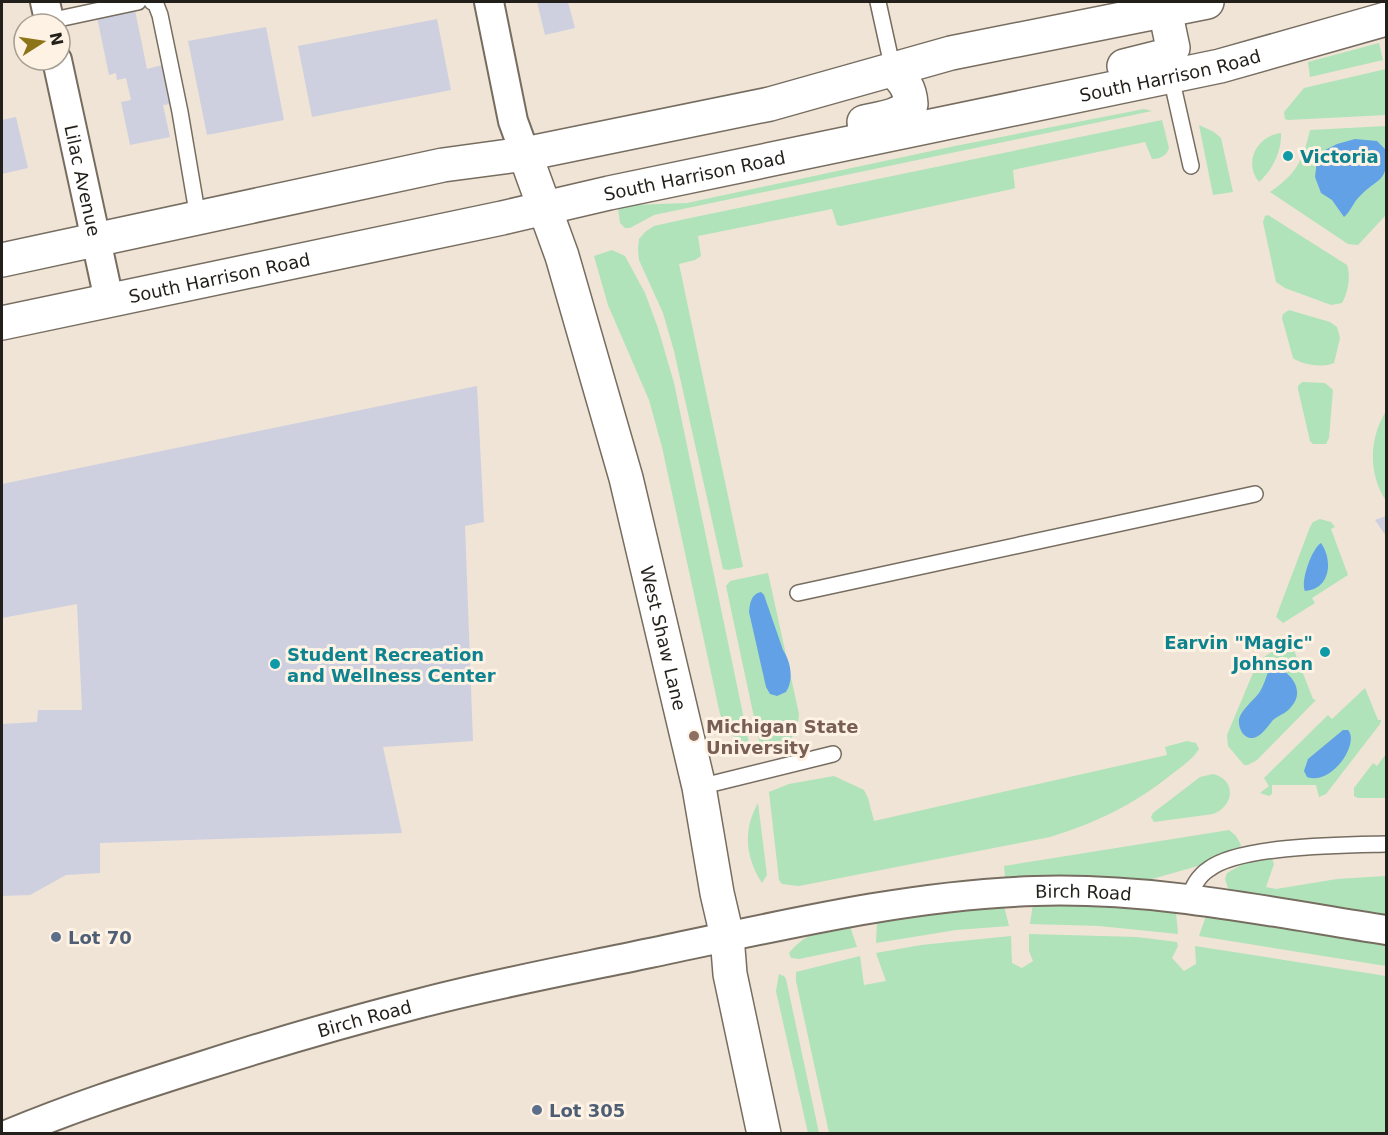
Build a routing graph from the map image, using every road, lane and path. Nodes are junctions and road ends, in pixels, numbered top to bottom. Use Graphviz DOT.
graph roads {
  1 [pos="138,2"];
  2 [pos="152,2"];
  3 [pos="489,2"];
  4 [pos="878,2"];
  5 [pos="1208,2"];
  6 [pos="1386,5"];
  7 [pos="1165,6"];
  8 [pos="72,12"];
  9 [pos="1386,19"];
  10 [pos="1283,49"];
  11 [pos="893,70"];
  12 [pos="60,72"];
  13 [pos="1171,77"];
  14 [pos="957,122"];
  15 [pos="525,154"];
  16 [pos="1191,166"];
  17 [pos="658,183"];
  18 [pos="544,209"];
  19 [pos="198,218"];
  20 [pos="95,239"];
  21 [pos="2,260"];
  22 [pos="109,300"];
  23 [pos="2,323"];
  24 [pos="1255,494"];
  25 [pos="798,593"];
  26 [pos="833,754"];
  27 [pos="699,787"];
  28 [pos="1386,844"];
  29 [pos="1188,899"];
  30 [pos="1386,930"];
  31 [pos="728,936"];
  32 [pos="9,1134"];
  33 [pos="764,1134"];
  1 -- 8 [label="lane"];
  2 -- 19 [label="lane"];
  3 -- 15 [label="street"];
  4 -- 11 [label="lane"];
  5 -- 7 [label="street"];
  6 -- 10 [label="street"];
  7 -- 11 [label="street"];
  7 -- 14 [label="street"];
  9 -- 10 [label="street, South Harrison Road"];
  10 -- 13 [label="street, South Harrison Road"];
  11 -- 15 [label="street"];
  11 -- 17 [label="street"];
  12 -- 20 [label="street, Lilac Avenue"];
  13 -- 14 [label="street, South Harrison Road"];
  13 -- 16 [label="lane"];
  14 -- 17 [label="street, South Harrison Road"];
  15 -- 18 [label="street, West Shaw Lane"];
  15 -- 19 [label="street"];
  17 -- 18 [label="street, South Harrison Road"];
  18 -- 22 [label="street, South Harrison Road"];
  18 -- 27 [label="street, West Shaw Lane"];
  19 -- 20 [label="street"];
  20 -- 21 [label="street"];
  20 -- 22 [label="street, Lilac Avenue"];
  22 -- 23 [label="street, South Harrison Road"];
  24 -- 25 [label="lane"];
  26 -- 27 [label="lane"];
  27 -- 31 [label="street, West Shaw Lane"];
  28 -- 29 [label="lane"];
  29 -- 30 [label="street, Birch Road"];
  29 -- 31 [label="street, Birch Road"];
  31 -- 32 [label="street, Birch Road"];
  31 -- 33 [label="street, West Shaw Lane"];
}
